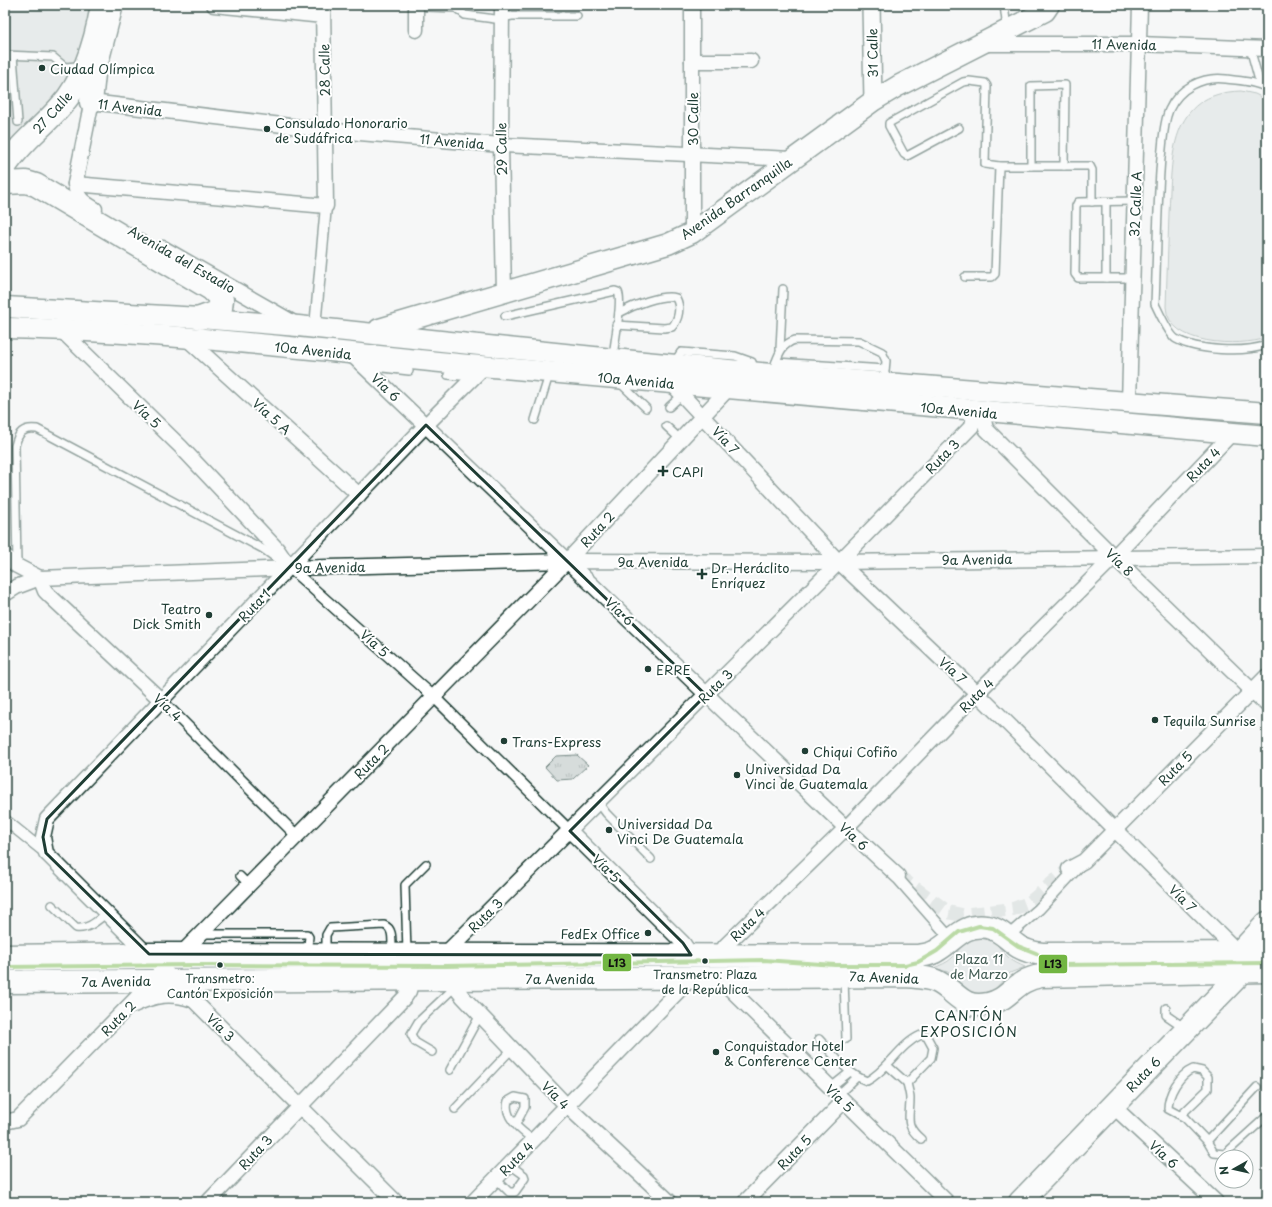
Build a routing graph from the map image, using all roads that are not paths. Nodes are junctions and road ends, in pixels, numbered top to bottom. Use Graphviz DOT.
graph roads {
  1 [pos="116,5"];
  2 [pos="214,5"];
  3 [pos="692,5"];
  4 [pos="871,5"];
  5 [pos="1004,5"];
  6 [pos="1049,5"];
  7 [pos="1140,5"];
  8 [pos="421,6"];
  9 [pos="323,10"];
  10 [pos="502,11"];
  11 [pos="101,15"];
  12 [pos="576,16"];
  13 [pos="416,30"];
  14 [pos="1007,30"];
  15 [pos="980,44"];
  16 [pos="1139,44"];
  17 [pos="1250,48"];
  18 [pos="1267,49"];
  19 [pos="5,55"];
  20 [pos="14,56"];
  21 [pos="692,61"];
  22 [pos="751,62"];
  23 [pos="77,66"];
  24 [pos="1260,84"];
  25 [pos="1267,88"];
  26 [pos="873,101"];
  27 [pos="91,102"];
  28 [pos="18,122"];
  29 [pos="959,128"];
  30 [pos="324,130"];
  31 [pos="500,145"];
  32 [pos="692,155"];
  33 [pos="791,159"];
  34 [pos="999,166"];
  35 [pos="1031,166"];
  36 [pos="1064,166"];
  37 [pos="5,167"];
  38 [pos="5,183"];
  39 [pos="75,184"];
  40 [pos="1135,201"];
  41 [pos="1092,202"];
  42 [pos="1106,202"];
  43 [pos="326,206"];
  44 [pos="692,232"];
  45 [pos="965,277"];
  46 [pos="1106,278"];
  47 [pos="1132,278"];
  48 [pos="784,289"];
  49 [pos="504,293"];
  50 [pos="5,308"];
  51 [pos="619,313"];
  52 [pos="505,316"];
  53 [pos="200,318"];
  54 [pos="616,325"];
  55 [pos="307,326"];
  56 [pos="5,328"];
  57 [pos="60,329"];
  58 [pos="369,332"];
  59 [pos="185,337"];
  60 [pos="1267,346"];
  61 [pos="780,350"];
  62 [pos="357,360"];
  63 [pos="614,369"];
  64 [pos="409,371"];
  65 [pos="479,372"];
  66 [pos="549,372"];
  67 [pos="448,375"];
  68 [pos="884,376"];
  69 [pos="762,377"];
  70 [pos="668,378"];
  71 [pos="728,389"];
  72 [pos="1129,403"];
  73 [pos="669,407"];
  74 [pos="646,408"];
  75 [pos="985,412"];
  76 [pos="1267,413"];
  77 [pos="704,416"];
  78 [pos="535,420"];
  79 [pos="426,425"];
  80 [pos="666,426"];
  81 [pos="1232,433"];
  82 [pos="1267,436"];
  83 [pos="681,440"];
  84 [pos="359,495"];
  85 [pos="5,556"];
  86 [pos="1267,556"];
  87 [pos="1114,557"];
  88 [pos="567,561"];
  89 [pos="839,562"];
  90 [pos="17,566"];
  91 [pos="290,568"];
  92 [pos="40,578"];
  93 [pos="5,594"];
  94 [pos="1267,676"];
  95 [pos="1252,690"];
  96 [pos="977,693"];
  97 [pos="706,695"];
  98 [pos="434,697"];
  99 [pos="162,701"];
  100 [pos="1267,705"];
  101 [pos="598,802"];
  102 [pos="5,820"];
  103 [pos="846,828"];
  104 [pos="1114,829"];
  105 [pos="570,831"];
  106 [pos="297,836"];
  107 [pos="46,853"];
  108 [pos="652,859"];
  109 [pos="1084,861"];
  110 [pos="426,864"];
  111 [pos="1069,869"];
  112 [pos="893,872"];
  113 [pos="52,905"];
  114 [pos="106,913"];
  115 [pos="1267,923"];
  116 [pos="200,934"];
  117 [pos="1007,937"];
  118 [pos="950,939"];
  119 [pos="1036,953"];
  120 [pos="929,954"];
  121 [pos="296,955"];
  122 [pos="326,955"];
  123 [pos="399,955"];
  124 [pos="444,955"];
  125 [pos="5,956"];
  126 [pos="691,956"];
  127 [pos="1251,961"];
  128 [pos="1056,964"];
  129 [pos="905,965"];
  130 [pos="718,966"];
  131 [pos="5,967"];
  132 [pos="165,967"];
  133 [pos="844,976"];
  134 [pos="692,977"];
  135 [pos="1036,977"];
  136 [pos="412,979"];
  137 [pos="930,979"];
  138 [pos="5,982"];
  139 [pos="455,983"];
  140 [pos="197,1002"];
  141 [pos="129,1007"];
  142 [pos="1166,1008"];
  143 [pos="480,1015"];
  144 [pos="1187,1029"];
  145 [pos="819,1039"];
  146 [pos="846,1039"];
  147 [pos="512,1049"];
  148 [pos="432,1052"];
  149 [pos="888,1066"];
  150 [pos="450,1070"];
  151 [pos="850,1072"];
  152 [pos="856,1078"];
  153 [pos="907,1083"];
  154 [pos="1257,1087"];
  155 [pos="837,1095"];
  156 [pos="300,1105"];
  157 [pos="566,1106"];
  158 [pos="1113,1106"];
  159 [pos="455,1109"];
  160 [pos="1181,1115"];
  161 [pos="1267,1116"];
  162 [pos="5,1122"];
  163 [pos="516,1124"];
  164 [pos="921,1139"];
  165 [pos="534,1140"];
  166 [pos="1207,1142"];
  167 [pos="510,1165"];
  168 [pos="496,1179"];
  169 [pos="208,1202"];
  170 [pos="396,1202"];
  171 [pos="474,1202"];
  172 [pos="670,1202"];
  173 [pos="745,1202"];
  174 [pos="947,1202"];
  175 [pos="1020,1202"];
  176 [pos="1216,1202"];
  1 -- 27 [label="street, 27 Calle"];
  2 -- 9 [label="street"];
  3 -- 21 [label="street, 30 Calle"];
  4 -- 26 [label="street, 31 Calle"];
  5 -- 14 [label="lane"];
  6 -- 14 [label="main road, Avenida Barranquilla"];
  7 -- 16 [label="street, 32 Calle A"];
  8 -- 10 [label="lane"];
  8 -- 13 [label="street"];
  9 -- 30 [label="street, 28 Calle"];
  10 -- 12 [label="lane"];
  10 -- 31 [label="street, 29 Calle"];
  11 -- 27 [label="main road"];
  11 -- 37 [label="main road, 27 Calle"];
  14 -- 15 [label="main road, Avenida Barranquilla"];
  15 -- 16 [label="street, 11 Avenida"];
  15 -- 26 [label="main road, Avenida Barranquilla"];
  16 -- 17 [label="street, 11 Avenida"];
  16 -- 40 [label="street, 32 Calle A"];
  17 -- 18 [label="street, 11 Avenida"];
  17 -- 24 [label="lane"];
  19 -- 20 [label="lane"];
  20 -- 23 [label="lane"];
  20 -- 28 [label="lane"];
  21 -- 22 [label="street"];
  21 -- 32 [label="street, 30 Calle"];
  24 -- 25 [label="lane"];
  24 -- 60 [label="lane"];
  26 -- 33 [label="main road, Avenida Barranquilla"];
  27 -- 30 [label="street, 11 Avenida"];
  27 -- 39 [label="street, 27 Calle"];
  29 -- 34 [label="lane"];
  30 -- 31 [label="street, 11 Avenida"];
  30 -- 43 [label="street, 28 Calle"];
  31 -- 32 [label="street, 11 Avenida"];
  31 -- 49 [label="street, 29 Calle"];
  32 -- 33 [label="street, 11 Avenida"];
  32 -- 44 [label="street, 30 Calle"];
  33 -- 44 [label="main road, Avenida Barranquilla"];
  34 -- 35 [label="lane"];
  34 -- 45 [label="lane"];
  35 -- 36 [label="lane"];
  35 -- 36 [label="lane"];
  36 -- 41 [label="lane"];
  38 -- 53 [label="main road"];
  39 -- 43 [label="street"];
  39 -- 55 [label="street, Avenida del Estadio"];
  40 -- 42 [label="lane"];
  40 -- 47 [label="street, 32 Calle A"];
  41 -- 42 [label="lane"];
  41 -- 46 [label="lane"];
  42 -- 46 [label="lane"];
  43 -- 55 [label="street"];
  44 -- 49 [label="main road, Avenida Barranquilla"];
  46 -- 47 [label="lane"];
  47 -- 72 [label="street, 32 Calle A"];
  48 -- 61 [label="lane"];
  49 -- 58 [label="main road, Avenida Barranquilla"];
  50 -- 53 [label="main road, 10a Avenida"];
  51 -- 52 [label="lane"];
  51 -- 54 [label="lane"];
  51 -- 54 [label="lane"];
  53 -- 55 [label="main road, 10a Avenida"];
  54 -- 63 [label="lane"];
  55 -- 58 [label="main road, 10a Avenida"];
  56 -- 57 [label="main road, 10a Avenida"];
  57 -- 59 [label="main road, 10a Avenida"];
  57 -- 91 [label="street, Vía 5"];
  58 -- 63 [label="main road, 10a Avenida"];
  59 -- 62 [label="main road, 10a Avenida"];
  59 -- 84 [label="street, Vía 5 A"];
  61 -- 68 [label="lane"];
  61 -- 69 [label="lane"];
  62 -- 64 [label="lane"];
  62 -- 65 [label="main road, 10a Avenida"];
  62 -- 79 [label="street, Vía 6"];
  63 -- 66 [label="main road, 10a Avenida"];
  63 -- 70 [label="main road, 10a Avenida"];
  63 -- 74 [label="lane"];
  65 -- 66 [label="main road, 10a Avenida"];
  65 -- 67 [label="lane"];
  65 -- 79 [label="street, Ruta 1"];
  66 -- 78 [label="lane"];
  68 -- 69 [label="main road, 10a Avenida"];
  68 -- 72 [label="main road, 10a Avenida"];
  69 -- 70 [label="main road, 10a Avenida"];
  69 -- 71 [label="main road, 10a Avenida"];
  69 -- 75 [label="main road, 10a Avenida"];
  70 -- 71 [label="main road, 10a Avenida"];
  70 -- 73 [label="lane"];
  70 -- 77 [label="street, Vía 7"];
  71 -- 77 [label="street, Ruta 2"];
  72 -- 75 [label="main road"];
  72 -- 76 [label="main road, 10a Avenida"];
  75 -- 81 [label="main road, 10a Avenida"];
  75 -- 87 [label="street, Vía 8"];
  75 -- 89 [label="street, Ruta 3"];
  77 -- 83 [label="street, Ruta 2"];
  77 -- 89 [label="street, Vía 7"];
  79 -- 84 [label="street, Ruta 1"];
  79 -- 88 [label="street, Vía 6"];
  80 -- 83 [label="lane"];
  81 -- 82 [label="main road, 10a Avenida"];
  81 -- 87 [label="street, Ruta 4"];
  83 -- 88 [label="street, Ruta 2"];
  84 -- 91 [label="street, Ruta 1"];
  85 -- 90 [label="street, 9a Avenida"];
  86 -- 87 [label="street, 9a Avenida"];
  87 -- 89 [label="street, 9a Avenida"];
  87 -- 95 [label="street, Vía 8"];
  87 -- 96 [label="street, Ruta 4"];
  88 -- 89 [label="street, 9a Avenida"];
  88 -- 91 [label="street, 9a Avenida"];
  88 -- 97 [label="street, Vía 6"];
  88 -- 98 [label="street, Ruta 2"];
  89 -- 96 [label="street, Vía 7"];
  89 -- 97 [label="street, Ruta 3"];
  90 -- 91 [label="lane"];
  90 -- 92 [label="street, 9a Avenida"];
  91 -- 92 [label="street, 9a Avenida"];
  91 -- 98 [label="street, Vía 5"];
  91 -- 99 [label="street, Ruta 1"];
  92 -- 93 [label="street, 9a Avenida"];
  92 -- 99 [label="street, Vía 4"];
  94 -- 95 [label="street, Ruta 5"];
  95 -- 100 [label="street, Vía 8"];
  95 -- 104 [label="street, Ruta 5"];
  96 -- 103 [label="street, Ruta 4"];
  96 -- 104 [label="street, Vía 7"];
  97 -- 101 [label="street, Ruta 3"];
  97 -- 103 [label="street, Vía 6"];
  98 -- 105 [label="street, Vía 5"];
  98 -- 106 [label="street, Ruta 2"];
  99 -- 106 [label="street, Vía 4"];
  99 -- 107 [label="street, Ruta 1"];
  101 -- 105 [label="street, Ruta 3"];
  101 -- 108 [label="lane"];
  102 -- 107 [label="street"];
  103 -- 112 [label="street, Vía 6"];
  103 -- 130 [label="street, Ruta 4"];
  104 -- 109 [label="street, Ruta 5"];
  104 -- 127 [label="street, Vía 7"];
  105 -- 124 [label="street, Ruta 3"];
  105 -- 126 [label="street, Vía 5"];
  106 -- 116 [label="street, Ruta 2"];
  107 -- 114 [label="street, Vía 3"];
  109 -- 111 [label="street, Ruta 5"];
  109 -- 117 [label="street, Ruta 5"];
  110 -- 123 [label="lane"];
  112 -- 118 [label="street, Vía 6"];
  113 -- 114 [label="lane"];
  114 -- 132 [label="street, Vía 3"];
  115 -- 127 [label="main road, Ruta 6"];
  116 -- 121 [label="lane"];
  116 -- 132 [label="street, Ruta 2"];
  117 -- 118 [label="main road, 7a Avenida"];
  117 -- 119 [label="main road, 7a Avenida"];
  118 -- 120 [label="main road, 7a Avenida"];
  119 -- 127 [label="main road, 7a Avenida"];
  119 -- 128 [label="lane"];
  120 -- 129 [label="lane"];
  120 -- 130 [label="main road, 7a Avenida"];
  121 -- 122 [label="main road, 7a Avenida"];
  121 -- 132 [label="main road, 7a Avenida"];
  122 -- 123 [label="main road, 7a Avenida"];
  122 -- 123 [label="lane"];
  123 -- 124 [label="main road, 7a Avenida"];
  124 -- 126 [label="main road, 7a Avenida"];
  125 -- 132 [label="main road, 7a Avenida"];
  126 -- 130 [label="main road, 7a Avenida"];
  127 -- 128 [label="lane"];
  127 -- 135 [label="main road, 7a Avenida"];
  127 -- 144 [label="main road, Ruta 6"];
  128 -- 135 [label="lane"];
  129 -- 132 [label="lane"];
  129 -- 137 [label="lane"];
  130 -- 133 [label="main road, 7a Avenida"];
  130 -- 134 [label="main road, 7a Avenida"];
  130 -- 155 [label="street, Vía 5"];
  131 -- 132 [label="lane"];
  132 -- 136 [label="main road, 7a Avenida"];
  132 -- 138 [label="main road, 7a Avenida"];
  132 -- 140 [label="street, Vía 3"];
  132 -- 141 [label="street, Ruta 2"];
  133 -- 137 [label="main road, 7a Avenida"];
  133 -- 146 [label="lane"];
  134 -- 139 [label="main road, 7a Avenida"];
  134 -- 157 [label="street, Ruta 4"];
  135 -- 137 [label="main road, 7a Avenida"];
  136 -- 139 [label="main road, 7a Avenida"];
  136 -- 156 [label="street, Ruta 3"];
  139 -- 143 [label="street, Vía 4"];
  139 -- 148 [label="lane"];
  140 -- 141 [label="street"];
  140 -- 156 [label="street, Vía 3"];
  141 -- 162 [label="street, Ruta 2"];
  142 -- 144 [label="lane"];
  143 -- 147 [label="street, Vía 4"];
  143 -- 150 [label="lane"];
  144 -- 158 [label="main road, Ruta 6"];
  145 -- 151 [label="lane"];
  147 -- 157 [label="street, Vía 4"];
  147 -- 159 [label="lane"];
  149 -- 152 [label="lane"];
  149 -- 153 [label="lane"];
  149 -- 153 [label="lane"];
  151 -- 152 [label="lane"];
  151 -- 155 [label="lane"];
  152 -- 155 [label="lane"];
  153 -- 164 [label="lane"];
  154 -- 166 [label="lane"];
  155 -- 173 [label="street, Ruta 5"];
  155 -- 174 [label="street, Vía 5"];
  156 -- 169 [label="street, Ruta 3"];
  156 -- 170 [label="street, Vía 3"];
  157 -- 165 [label="street, Ruta 4"];
  157 -- 172 [label="street, Vía 4"];
  158 -- 175 [label="main road, Ruta 6"];
  158 -- 176 [label="street, Vía 6"];
  160 -- 160 [label="lane"];
  160 -- 166 [label="lane"];
  161 -- 166 [label="lane"];
  163 -- 165 [label="lane"];
  165 -- 167 [label="street, Ruta 4"];
  167 -- 168 [label="street, Ruta 4"];
  167 -- 168 [label="lane"];
  168 -- 171 [label="street, Ruta 4"];
}
